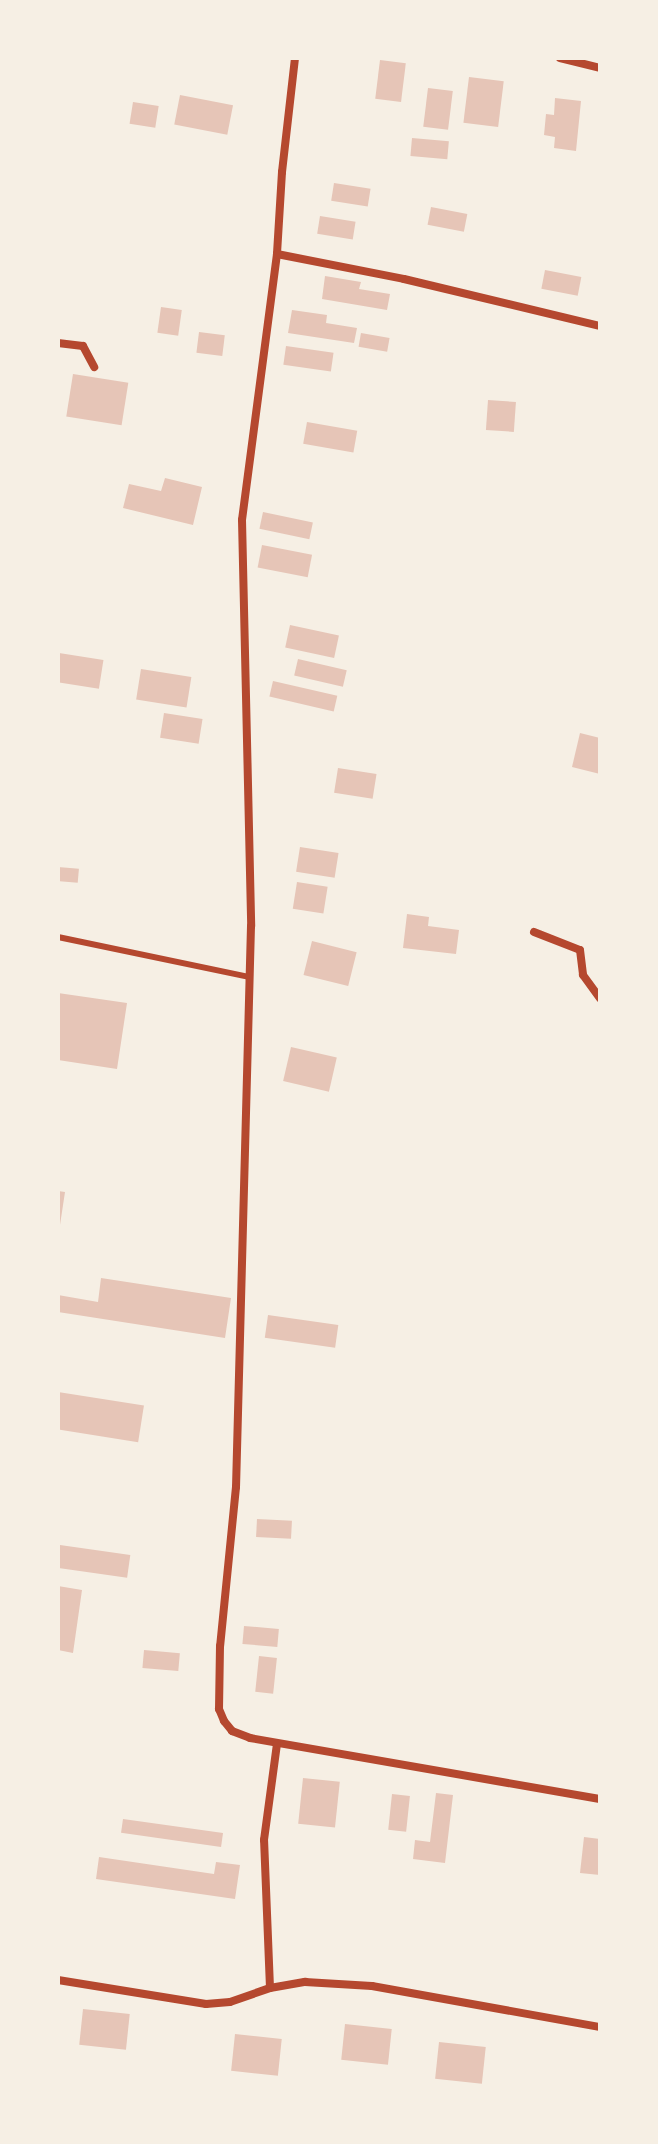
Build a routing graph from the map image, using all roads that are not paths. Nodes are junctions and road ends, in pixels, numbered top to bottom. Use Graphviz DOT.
graph roads {
  1 [pos="295,58"];
  2 [pos="560,58"];
  3 [pos="600,68"];
  4 [pos="277,254"];
  5 [pos="600,326"];
  6 [pos="58,343"];
  7 [pos="94,367"];
  8 [pos="534,932"];
  9 [pos="58,937"];
  10 [pos="250,977"];
  11 [pos="600,998"];
  12 [pos="277,1744"];
  13 [pos="600,1799"];
  14 [pos="58,1980"];
  15 [pos="270,1988"];
  16 [pos="600,2027"];
  1 -- 4 [label="street"];
  2 -- 3 [label="street"];
  4 -- 5 [label="street"];
  4 -- 10 [label="street"];
  6 -- 7 [label="street"];
  8 -- 11 [label="street"];
  9 -- 10 [label="lane"];
  10 -- 12 [label="street"];
  12 -- 13 [label="street"];
  12 -- 15 [label="street"];
  14 -- 15 [label="street"];
  15 -- 16 [label="street"];
}
